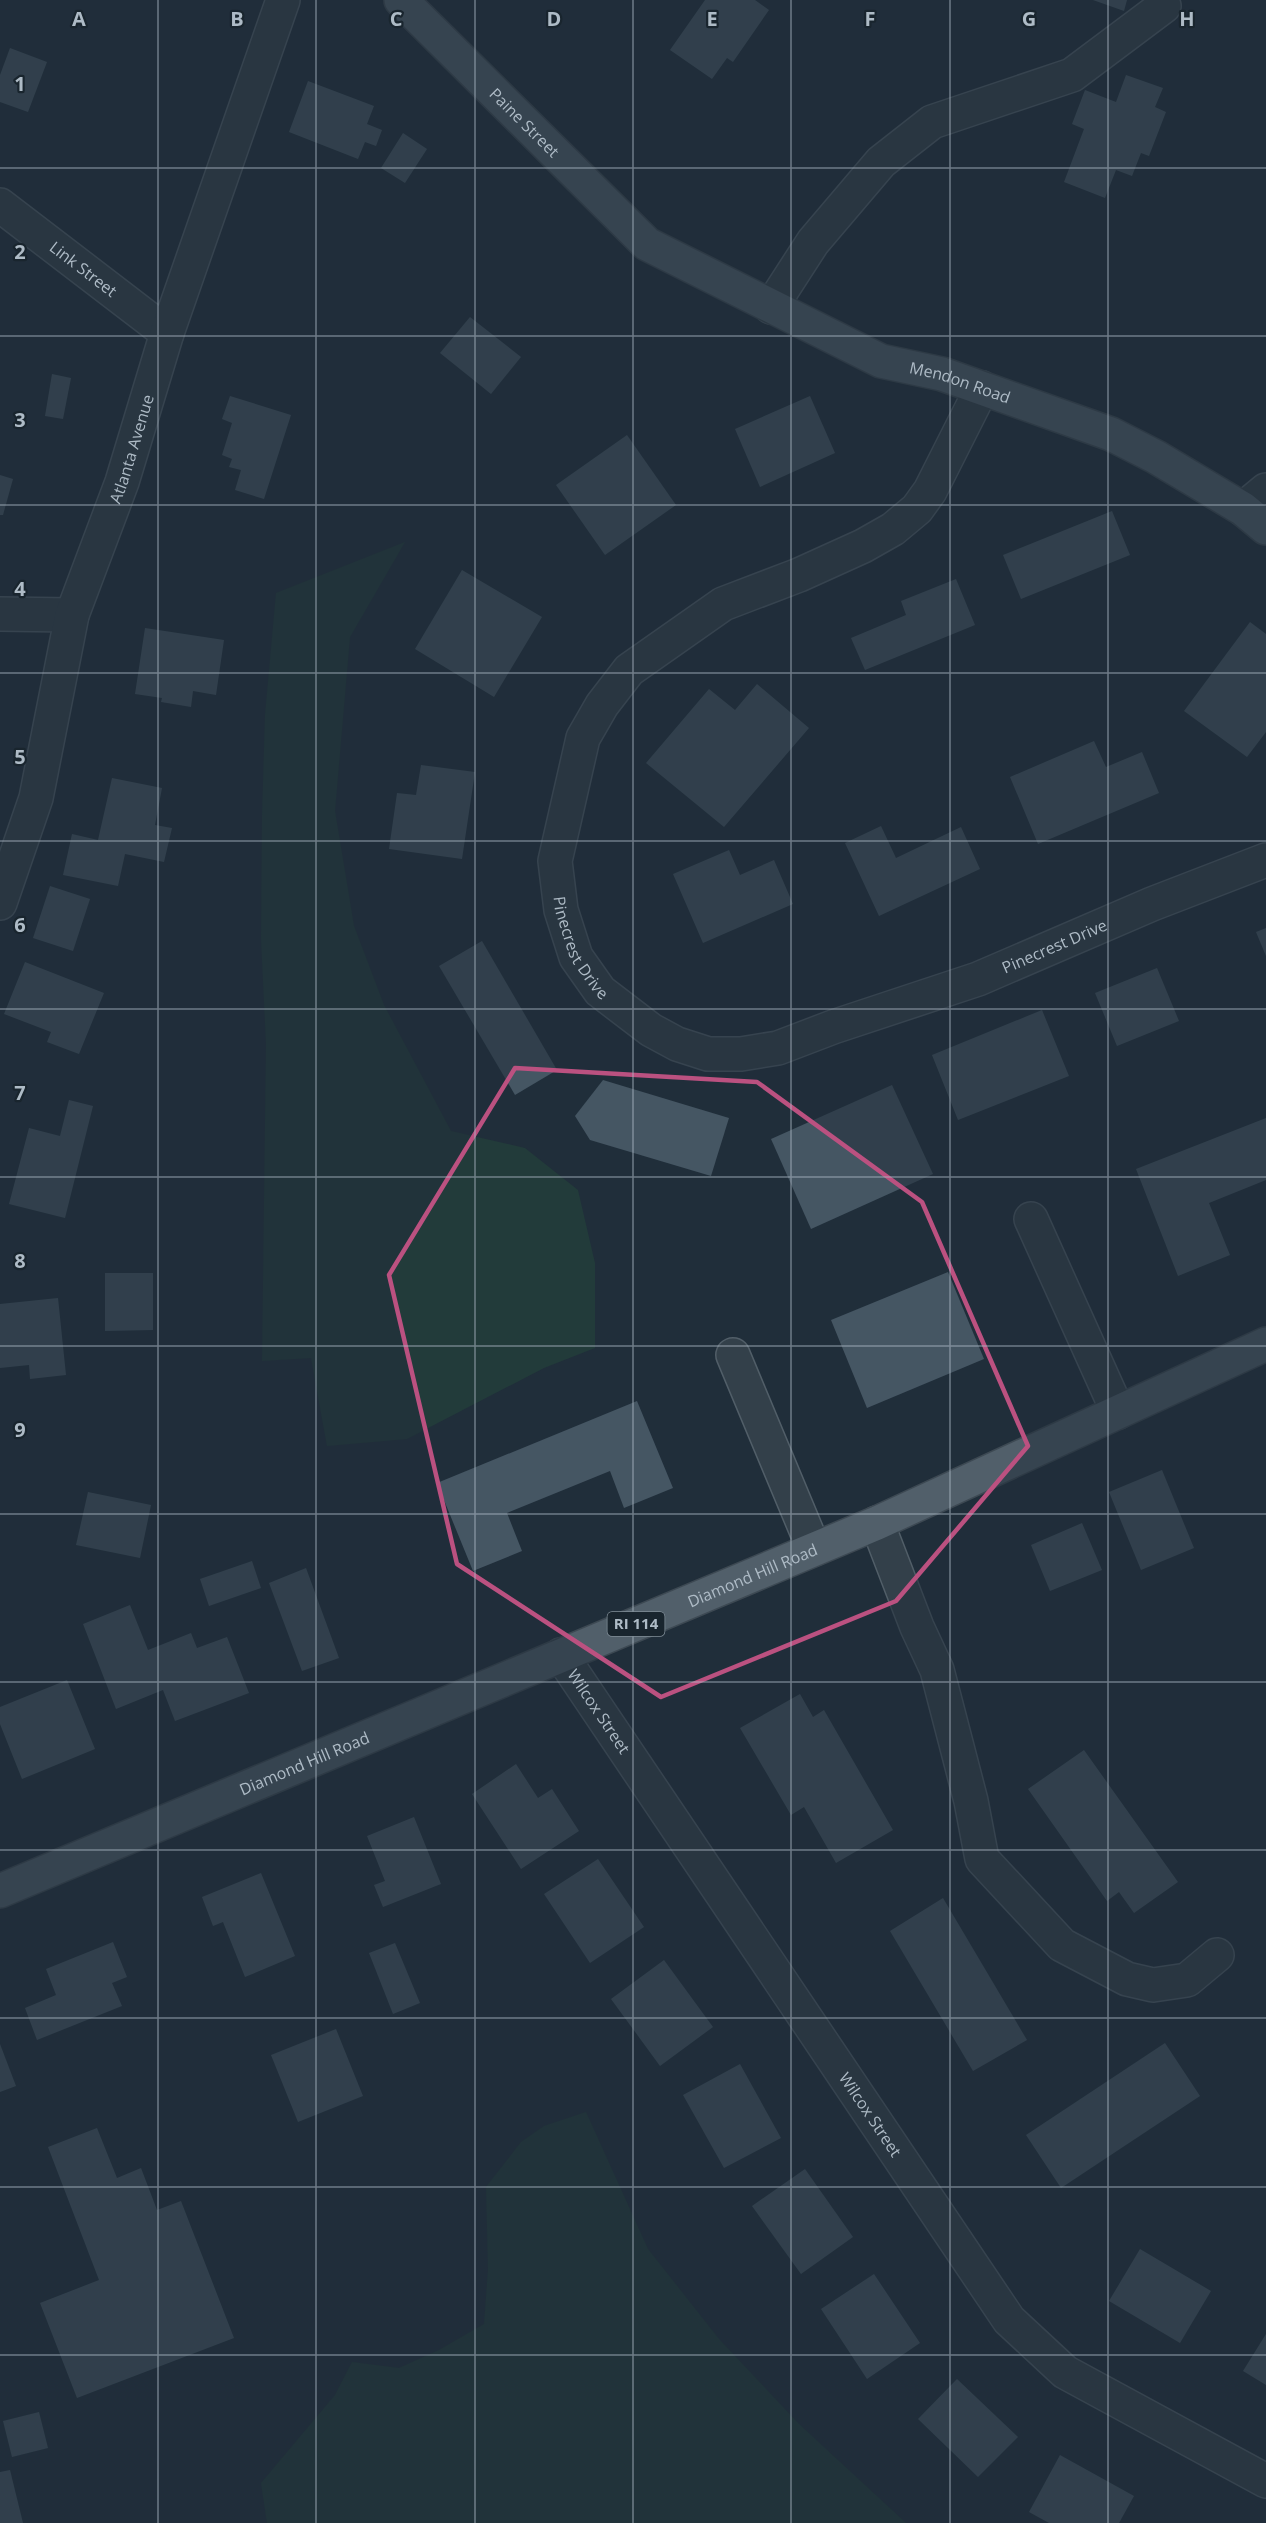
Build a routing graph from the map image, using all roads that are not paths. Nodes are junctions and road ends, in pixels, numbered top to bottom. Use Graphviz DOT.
graph roads {
  1 [pos="283,0"];
  2 [pos="401,0"];
  3 [pos="1164,6"];
  4 [pos="0,205"];
  5 [pos="647,244"];
  6 [pos="771,307"];
  7 [pos="167,333"];
  8 [pos="982,388"];
  9 [pos="1258,509"];
  10 [pos="0,614"];
  11 [pos="72,615"];
  12 [pos="1266,860"];
  13 [pos="0,903"];
  14 [pos="1031,1219"];
  15 [pos="1266,1344"];
  16 [pos="734,1355"];
  17 [pos="1118,1412"];
  18 [pos="877,1523"];
  19 [pos="814,1549"];
  20 [pos="561,1655"];
  21 [pos="0,1891"];
  22 [pos="1217,1955"];
  23 [pos="1266,2481"];
  1 -- 7 [label="street, Atlanta Avenue"];
  2 -- 5 [label="main road, Paine Street"];
  3 -- 6 [label="street"];
  4 -- 7 [label="street, Link Street"];
  5 -- 6 [label="main road, Mendon Road"];
  6 -- 8 [label="main road, Mendon Road"];
  7 -- 11 [label="street, Atlanta Avenue"];
  8 -- 9 [label="main road, Mendon Road"];
  8 -- 12 [label="street, Pinecrest Drive"];
  10 -- 11 [label="street"];
  11 -- 13 [label="street, Atlanta Avenue"];
  14 -- 17 [label="street"];
  15 -- 17 [label="main road, Diamond Hill Road / RI 114"];
  16 -- 19 [label="street"];
  17 -- 18 [label="main road, Diamond Hill Road / RI 114"];
  18 -- 19 [label="main road, Diamond Hill Road / RI 114"];
  18 -- 22 [label="street"];
  19 -- 20 [label="main road, Diamond Hill Road / RI 114"];
  20 -- 21 [label="main road, Diamond Hill Road / RI 114"];
  20 -- 23 [label="street, Wilcox Street"];
}
